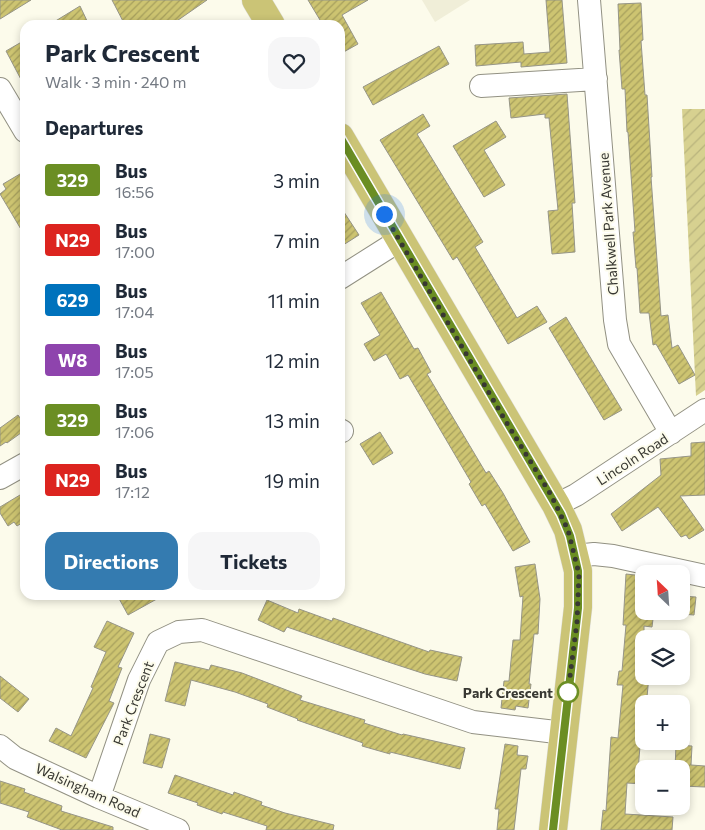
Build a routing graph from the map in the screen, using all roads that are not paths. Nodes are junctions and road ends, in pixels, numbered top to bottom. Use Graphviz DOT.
graph roads {
  1 [pos="256,0"];
  2 [pos="589,0"];
  3 [pos="268,20"];
  4 [pos="596,79"];
  5 [pos="481,86"];
  6 [pos="0,89"];
  7 [pos="20,123"];
  8 [pos="345,147"];
  9 [pos="401,243"];
  10 [pos="345,275"];
  11 [pos="705,410"];
  12 [pos="671,433"];
  13 [pos="20,467"];
  14 [pos="0,478"];
  15 [pos="556,505"];
  16 [pos="575,556"];
  17 [pos="705,576"];
  18 [pos="564,733"];
  19 [pos="0,746"];
  20 [pos="99,797"];
  21 [pos="178,830"];
  22 [pos="553,830"];
  1 -- 3 [label="main road"];
  2 -- 4 [label="street, Chalkwell Park Avenue"];
  4 -- 5 [label="street"];
  4 -- 12 [label="street, Chalkwell Park Avenue"];
  6 -- 7 [label="street"];
  8 -- 9 [label="main road"];
  9 -- 10 [label="street"];
  9 -- 15 [label="main road"];
  11 -- 12 [label="street, Lincoln Road"];
  12 -- 15 [label="street, Lincoln Road"];
  13 -- 14 [label="street"];
  15 -- 16 [label="main road"];
  16 -- 17 [label="street"];
  16 -- 18 [label="main road"];
  18 -- 20 [label="street, Park Crescent"];
  18 -- 22 [label="main road"];
  19 -- 20 [label="street, Walsingham Road"];
  20 -- 21 [label="street, Walsingham Road"];
}
